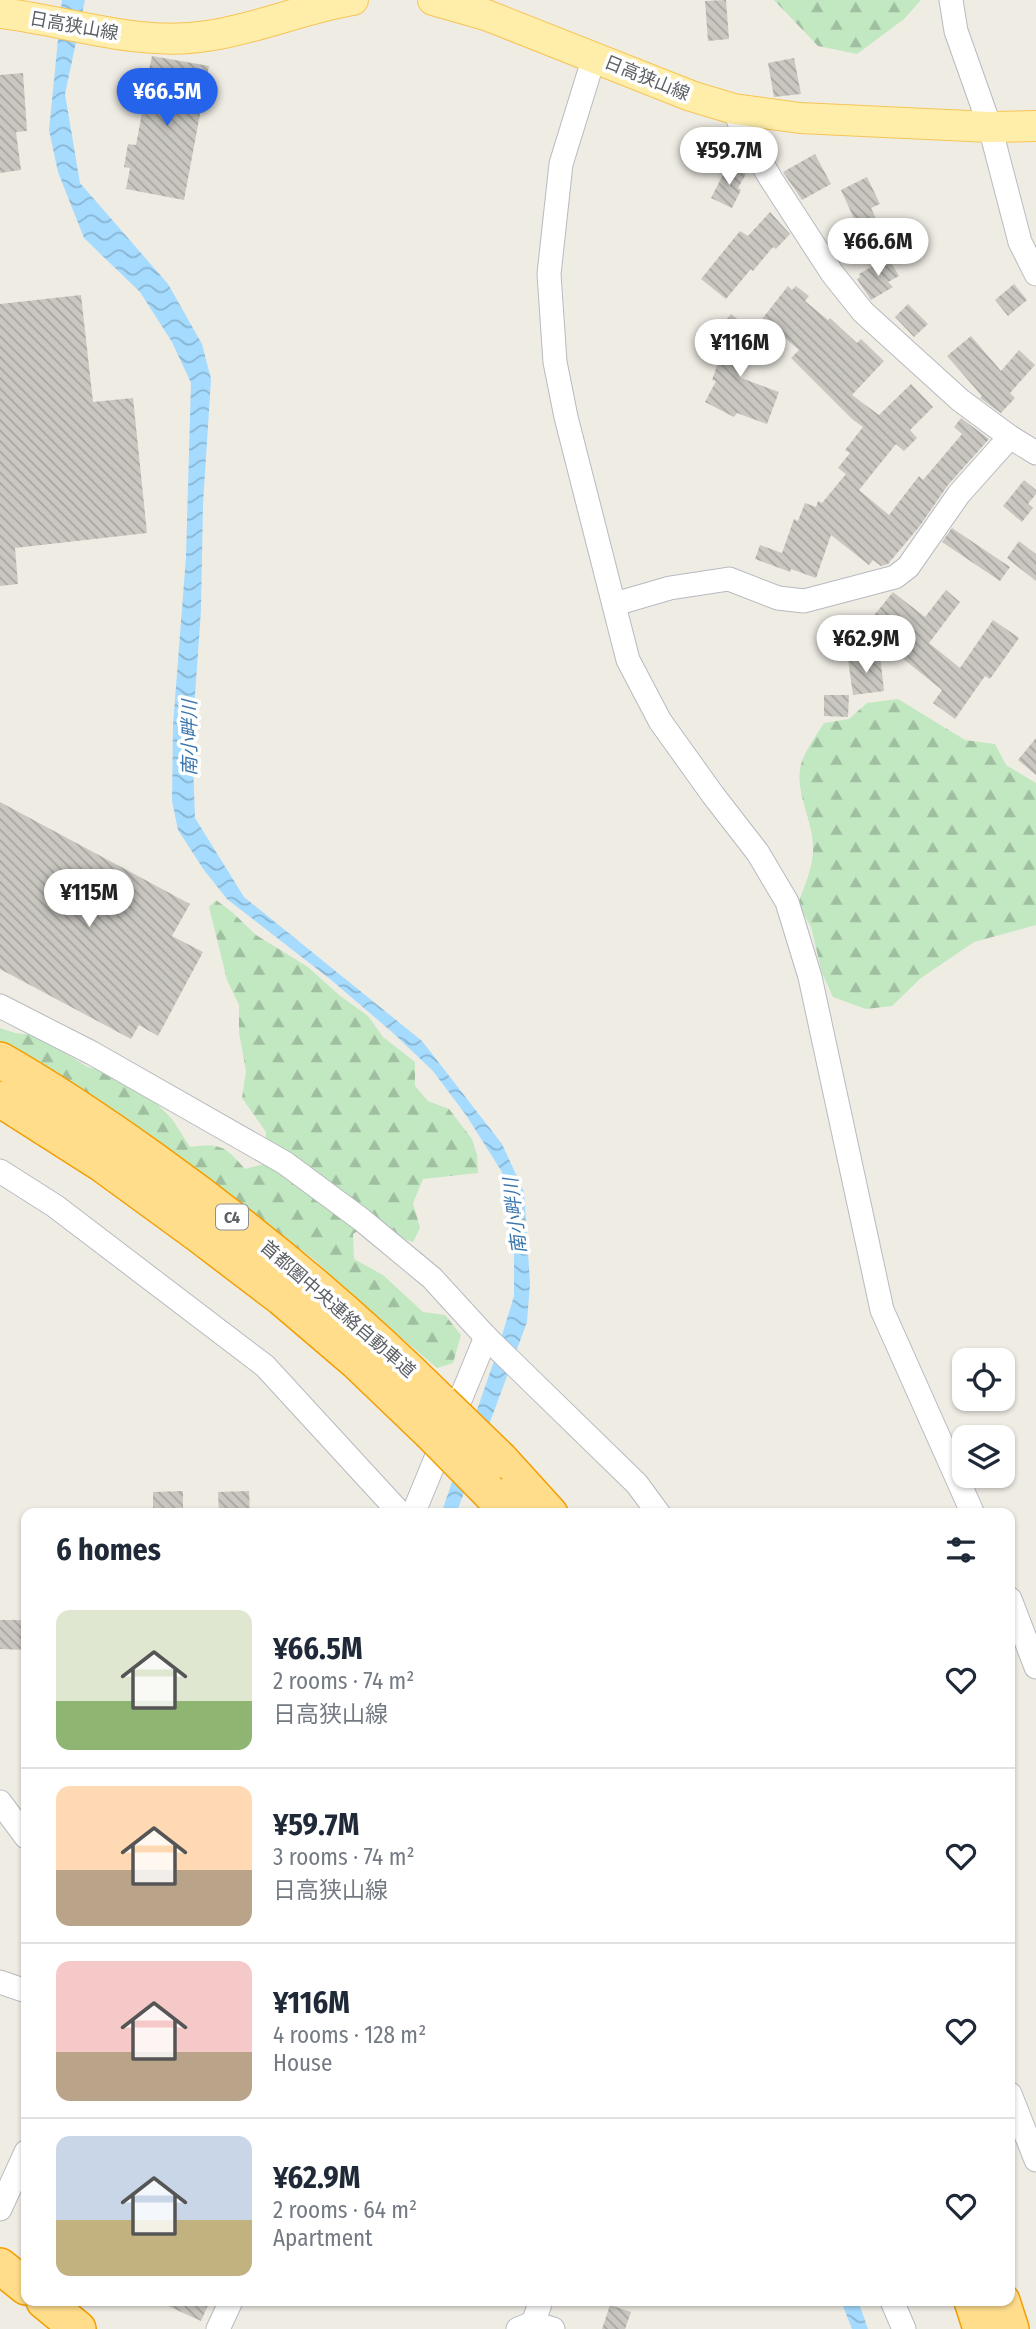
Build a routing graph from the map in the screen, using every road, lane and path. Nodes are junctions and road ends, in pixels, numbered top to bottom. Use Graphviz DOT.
graph roads {
  1 [pos="354,0"];
  2 [pos="951,0"];
  3 [pos="439,1"];
  4 [pos="0,13"];
  5 [pos="594,57"];
  6 [pos="734,109"];
  7 [pos="1036,126"];
  8 [pos="990,127"];
  9 [pos="1036,274"];
  10 [pos="1010,437"];
  11 [pos="1036,453"];
  12 [pos="615,604"];
  13 [pos="0,1006"];
  14 [pos="0,1060"];
  15 [pos="0,1099"];
  16 [pos="0,1171"];
  17 [pos="486,1337"];
  18 [pos="436,1417"];
  19 [pos="499,1503"];
  20 [pos="395,1508"];
  21 [pos="415,1508"];
  22 [pos="545,1508"];
  23 [pos="655,1508"];
  24 [pos="970,1508"];
  25 [pos="1015,1613"];
  26 [pos="1036,1667"];
  27 [pos="0,1802"];
  28 [pos="21,1830"];
  29 [pos="0,1982"];
  30 [pos="21,1989"];
  31 [pos="1015,2107"];
  32 [pos="1036,2160"];
  33 [pos="21,2163"];
  34 [pos="0,2209"];
  35 [pos="0,2266"];
  36 [pos="21,2283"];
  37 [pos="50,2306"];
  38 [pos="229,2306"];
  39 [pos="894,2306"];
  40 [pos="974,2306"];
  41 [pos="1004,2306"];
  42 [pos="78,2329"];
  43 [pos="218,2329"];
  44 [pos="904,2329"];
  45 [pos="981,2329"];
  46 [pos="1011,2329"];
  1 -- 4 [label="main road, 日高狭山線"];
  2 -- 8 [label="street"];
  3 -- 5 [label="main road, 日高狭山線"];
  5 -- 6 [label="main road, 日高狭山線"];
  5 -- 12 [label="street"];
  6 -- 8 [label="main road, 日高狭山線"];
  6 -- 10 [label="street"];
  7 -- 8 [label="main road, 日高狭山線"];
  8 -- 9 [label="street"];
  10 -- 11 [label="street"];
  10 -- 12 [label="street"];
  12 -- 24 [label="street"];
  13 -- 17 [label="street"];
  14 -- 18 [label="highway, 首都圏中央連絡自動車道 / C4"];
  15 -- 18 [label="highway, 首都圏中央連絡自動車道 / C4"];
  16 -- 20 [label="street"];
  17 -- 21 [label="street"];
  17 -- 23 [label="street"];
  18 -- 19 [label="highway, 首都圏中央連絡自動車道 / C4, bridge"];
  18 -- 22 [label="highway, 首都圏中央連絡自動車道 / C4, bridge"];
  25 -- 26 [label="street"];
  27 -- 28 [label="street"];
  29 -- 30 [label="street"];
  31 -- 32 [label="street"];
  33 -- 34 [label="street"];
  35 -- 36 [label="highway"];
  37 -- 42 [label="highway"];
  38 -- 43 [label="street"];
  39 -- 44 [label="street"];
  40 -- 45 [label="highway"];
  41 -- 46 [label="highway"];
}
